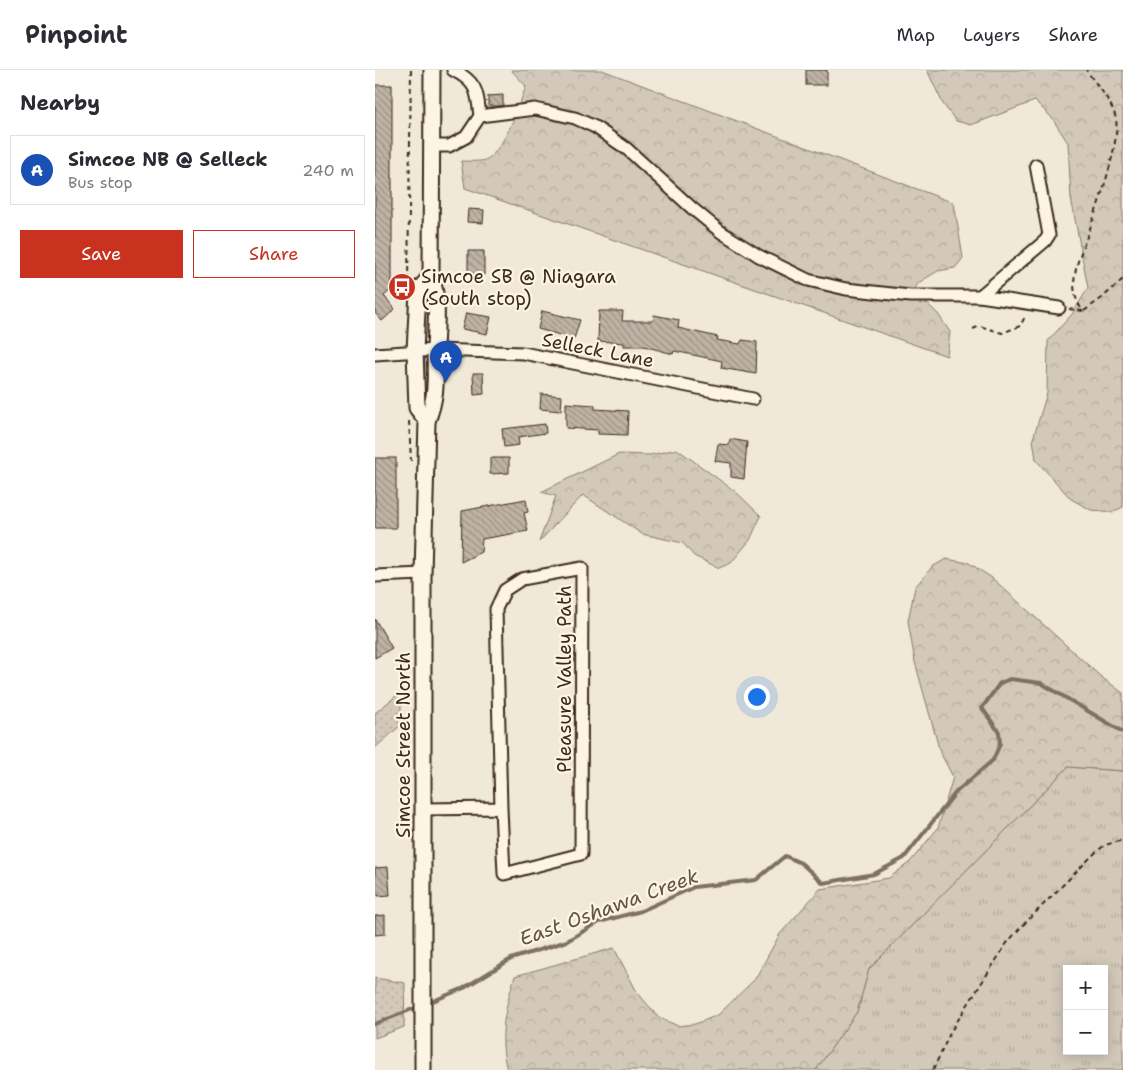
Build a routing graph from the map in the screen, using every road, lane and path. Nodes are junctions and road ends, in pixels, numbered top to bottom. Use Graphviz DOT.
graph roads {
  1 [pos="432,70"];
  2 [pos="453,70"];
  3 [pos="1086,70"];
  4 [pos="480,116"];
  5 [pos="433,146"];
  6 [pos="1036,165"];
  7 [pos="431,276"];
  8 [pos="1123,279"];
  9 [pos="980,296"];
  10 [pos="1033,304"];
  11 [pos="1059,308"];
  12 [pos="1083,311"];
  13 [pos="973,329"];
  14 [pos="435,350"];
  15 [pos="415,351"];
  16 [pos="375,354"];
  17 [pos="753,399"];
  18 [pos="427,421"];
  19 [pos="423,574"];
  20 [pos="375,576"];
  21 [pos="501,808"];
  22 [pos="423,809"];
  23 [pos="1123,840"];
  24 [pos="423,1070"];
  25 [pos="933,1070"];
  1 -- 5 [label="main road, Simcoe Street North"];
  2 -- 4 [label="street"];
  3 -- 12 [label="path"];
  4 -- 5 [label="street"];
  4 -- 9 [label="street"];
  5 -- 7 [label="main road, Simcoe Street North"];
  6 -- 9 [label="street"];
  7 -- 14 [label="main road, Simcoe Street North"];
  7 -- 15 [label="main road, Simcoe Street North"];
  8 -- 12 [label="path"];
  9 -- 10 [label="street"];
  10 -- 11 [label="street"];
  10 -- 13 [label="path"];
  11 -- 12 [label="path"];
  14 -- 15 [label="street, Selleck Lane"];
  14 -- 17 [label="street, Selleck Lane"];
  14 -- 18 [label="main road, Simcoe Street North"];
  15 -- 16 [label="street, Selleck Lane"];
  15 -- 18 [label="main road, Simcoe Street North"];
  18 -- 19 [label="main road, Simcoe Street North"];
  19 -- 20 [label="street"];
  19 -- 22 [label="main road, Simcoe Street North"];
  21 -- 21 [label="street, Pleasure Valley Path"];
  21 -- 22 [label="street"];
  22 -- 24 [label="main road, Simcoe Street North"];
  23 -- 25 [label="path"];
}
